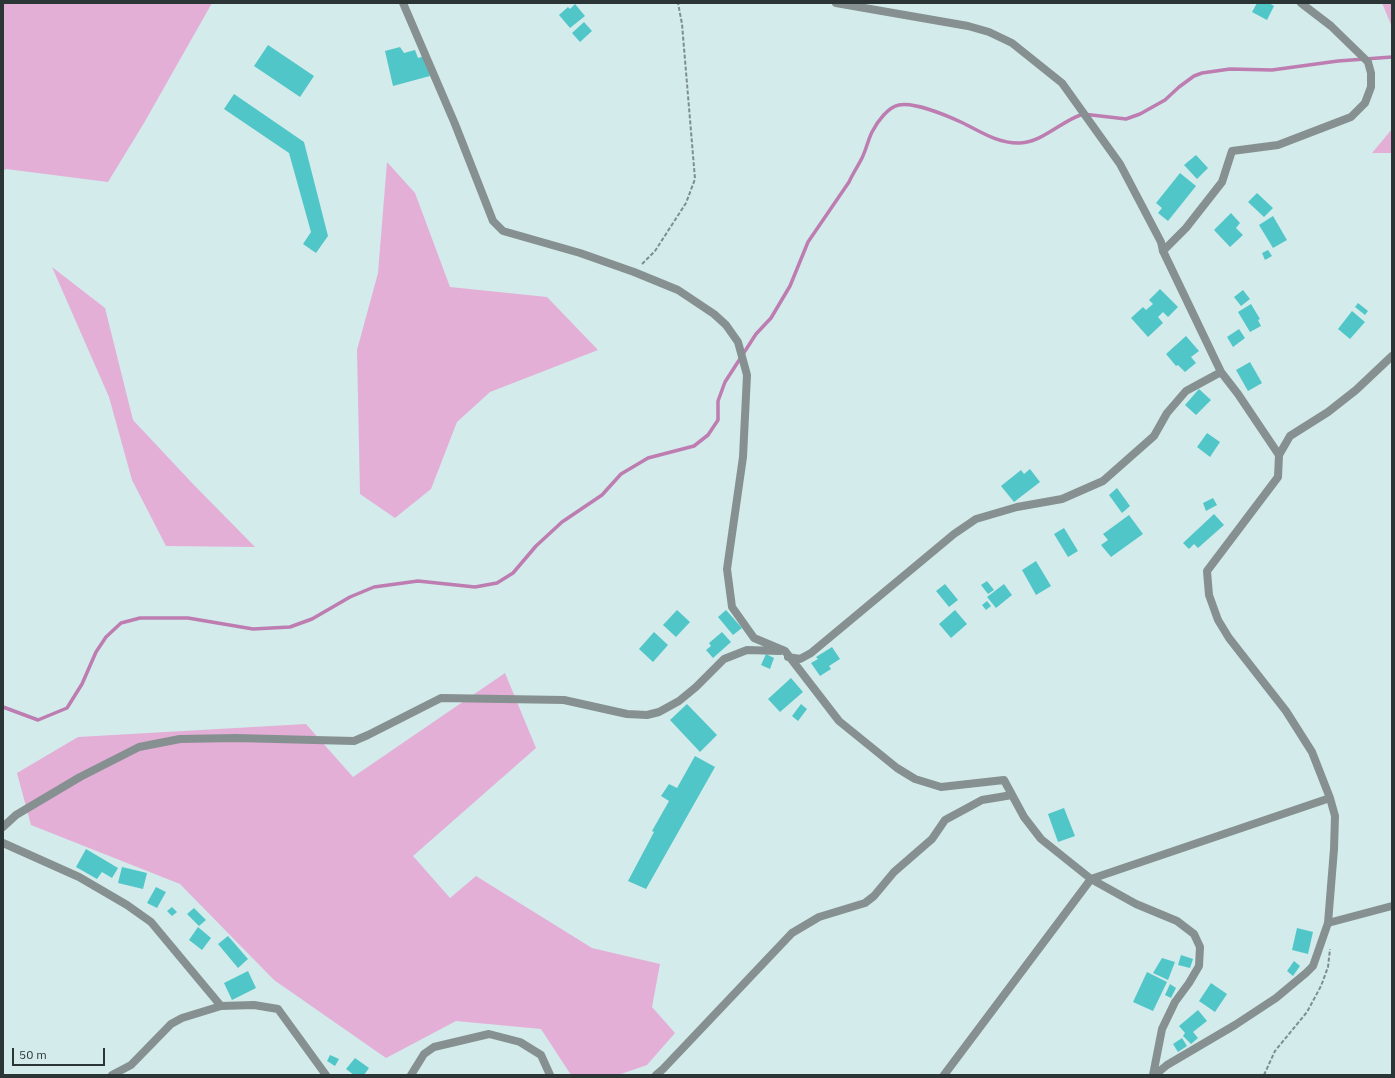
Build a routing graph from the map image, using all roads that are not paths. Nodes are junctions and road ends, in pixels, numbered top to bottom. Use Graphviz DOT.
graph roads {
  1 [pos="403,3"];
  2 [pos="836,3"];
  3 [pos="1301,3"];
  4 [pos="865,5"];
  5 [pos="1164,251"];
  6 [pos="1392,356"];
  7 [pos="1221,372"];
  8 [pos="1279,456"];
  9 [pos="786,654"];
  10 [pos="1012,795"];
  11 [pos="1330,798"];
  12 [pos="3,827"];
  13 [pos="3,843"];
  14 [pos="1091,879"];
  15 [pos="1392,906"];
  16 [pos="1328,923"];
  17 [pos="221,1006"];
  18 [pos="112,1075"];
  19 [pos="326,1075"];
  20 [pos="411,1075"];
  21 [pos="550,1075"];
  22 [pos="656,1075"];
  23 [pos="944,1075"];
  24 [pos="1154,1075"];
  1 -- 9 [label="street"];
  2 -- 4 [label="street"];
  3 -- 5 [label="street"];
  4 -- 5 [label="street"];
  5 -- 7 [label="street"];
  6 -- 8 [label="street"];
  7 -- 8 [label="street"];
  7 -- 9 [label="street"];
  8 -- 11 [label="street"];
  9 -- 10 [label="street"];
  9 -- 12 [label="street"];
  10 -- 14 [label="street"];
  10 -- 22 [label="street"];
  11 -- 14 [label="street"];
  11 -- 16 [label="street"];
  13 -- 17 [label="street"];
  14 -- 23 [label="street"];
  14 -- 24 [label="street"];
  15 -- 16 [label="street"];
  16 -- 24 [label="street"];
  17 -- 18 [label="street"];
  17 -- 19 [label="street"];
  20 -- 21 [label="street"];
}
